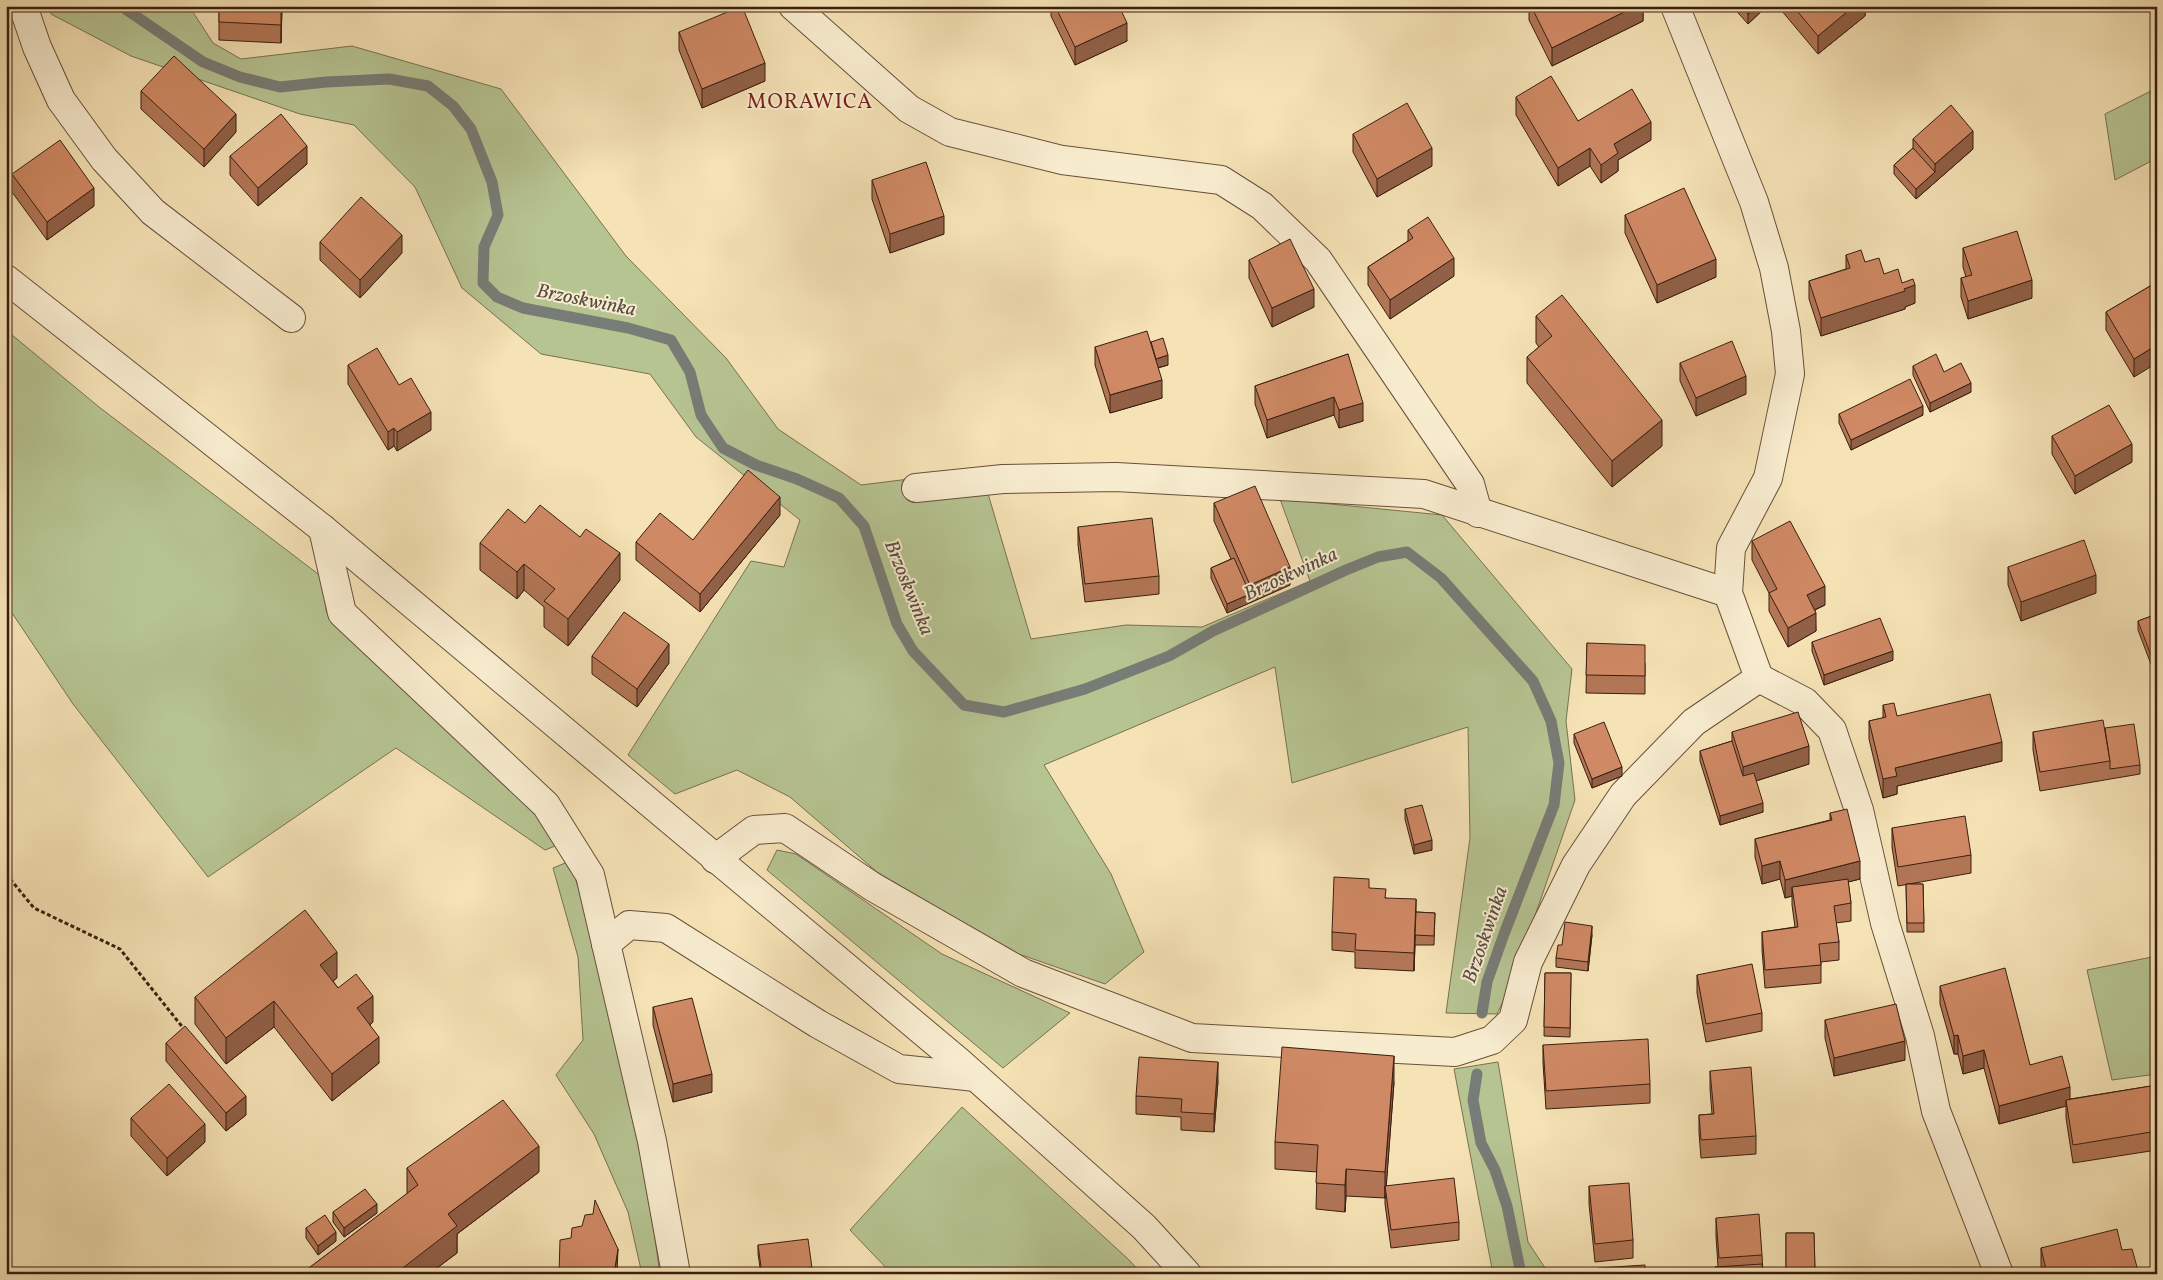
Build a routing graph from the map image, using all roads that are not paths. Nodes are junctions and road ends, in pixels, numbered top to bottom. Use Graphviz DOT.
graph roads {
  1 [pos="23,6"];
  2 [pos="793,6"];
  3 [pos="1675,6"];
  4 [pos="6,279"];
  5 [pos="291,318"];
  6 [pos="916,488"];
  7 [pos="1478,513"];
  8 [pos="323,529"];
  9 [pos="1728,593"];
  10 [pos="1759,678"];
  11 [pos="715,859"];
  12 [pos="606,944"];
  13 [pos="976,1077"];
  14 [pos="676,1274"];
  15 [pos="1187,1274"];
  16 [pos="1999,1274"];
  1 -- 5 [label="street"];
  2 -- 7 [label="street"];
  3 -- 9 [label="street"];
  4 -- 8 [label="street"];
  6 -- 7 [label="street"];
  7 -- 9 [label="street"];
  8 -- 11 [label="street"];
  8 -- 12 [label="street"];
  9 -- 10 [label="street"];
  10 -- 11 [label="street"];
  10 -- 16 [label="street"];
  11 -- 13 [label="street"];
  12 -- 13 [label="street"];
  12 -- 14 [label="street"];
  13 -- 15 [label="street"];
}
